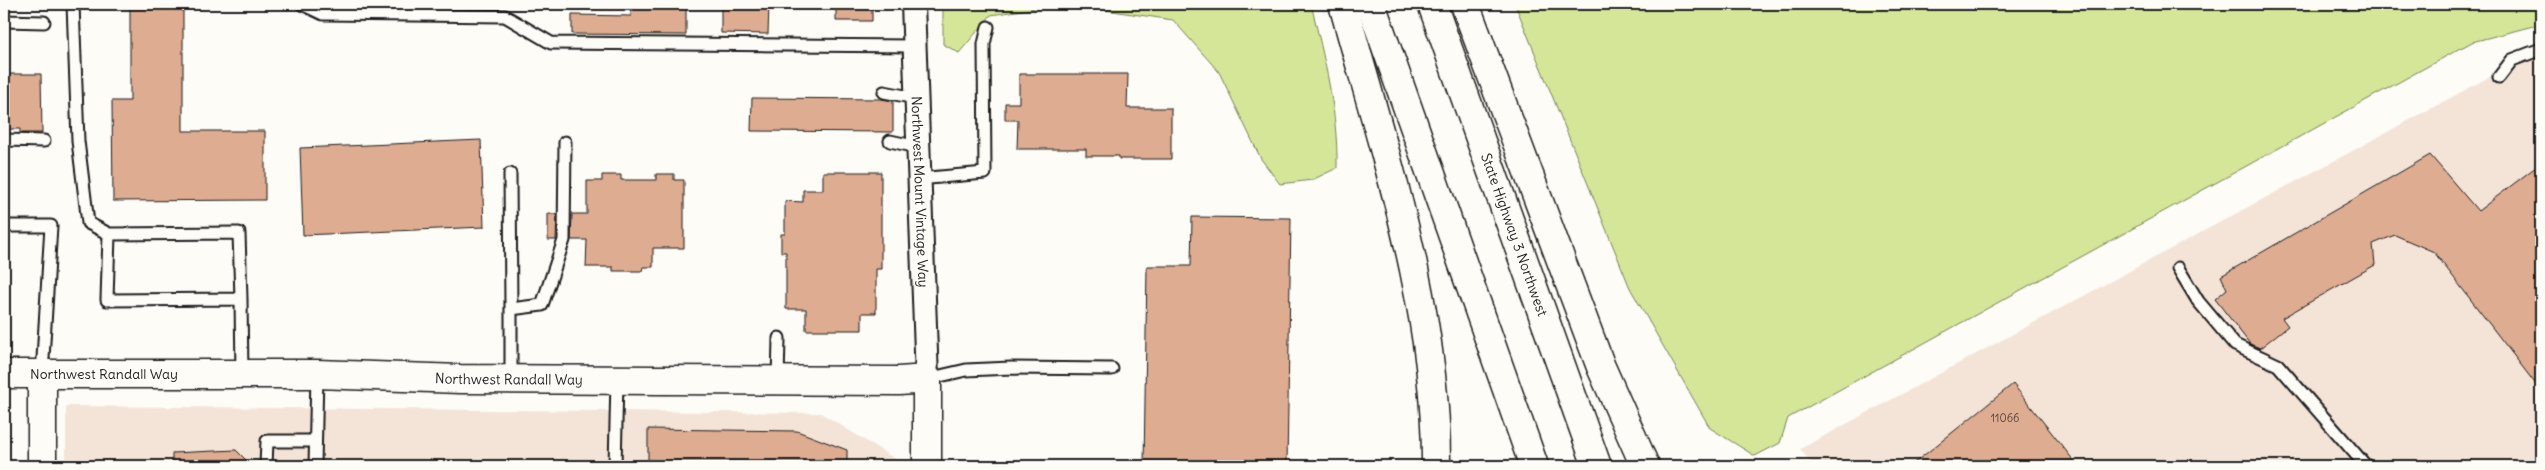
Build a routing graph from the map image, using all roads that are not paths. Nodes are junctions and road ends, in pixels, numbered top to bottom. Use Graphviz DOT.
graph roads {
  1 [pos="73,4"];
  2 [pos="302,4"];
  3 [pos="913,4"];
  4 [pos="1343,4"];
  5 [pos="1371,4"];
  6 [pos="1432,4"];
  7 [pos="1464,4"];
  8 [pos="4,22"];
  9 [pos="44,22"];
  10 [pos="988,27"];
  11 [pos="915,46"];
  12 [pos="2541,49"];
  13 [pos="2499,77"];
  14 [pos="884,92"];
  15 [pos="916,98"];
  16 [pos="4,140"];
  17 [pos="44,141"];
  18 [pos="890,141"];
  19 [pos="565,142"];
  20 [pos="918,147"];
  21 [pos="510,174"];
  22 [pos="918,179"];
  23 [pos="4,226"];
  24 [pos="109,234"];
  25 [pos="2178,268"];
  26 [pos="241,299"];
  27 [pos="511,309"];
  28 [pos="779,338"];
  29 [pos="1601,367"];
  30 [pos="1112,369"];
  31 [pos="4,374"];
  32 [pos="317,374"];
  33 [pos="42,375"];
  34 [pos="242,375"];
  35 [pos="511,379"];
  36 [pos="927,379"];
  37 [pos="617,380"];
  38 [pos="778,380"];
  39 [pos="315,441"];
  40 [pos="42,466"];
  41 [pos="266,466"];
  42 [pos="315,466"];
  43 [pos="616,466"];
  44 [pos="927,466"];
  45 [pos="1436,466"];
  46 [pos="1534,466"];
  47 [pos="1597,466"];
  48 [pos="1632,466"];
  49 [pos="1645,466"];
  50 [pos="2366,466"];
  1 -- 24 [label="lane"];
  2 -- 11 [label="lane"];
  3 -- 11 [label="street, Northwest Mount Vintage Way"];
  4 -- 45 [label="main road"];
  5 -- 46 [label="main road"];
  6 -- 47 [label="main road, State Highway 3 Northwest"];
  7 -- 29 [label="main road"];
  8 -- 9 [label="lane"];
  10 -- 22 [label="lane"];
  11 -- 15 [label="street, Northwest Mount Vintage Way"];
  12 -- 13 [label="lane"];
  14 -- 15 [label="lane"];
  15 -- 20 [label="street, Northwest Mount Vintage Way"];
  16 -- 17 [label="lane"];
  18 -- 20 [label="lane"];
  19 -- 27 [label="lane"];
  20 -- 22 [label="street, Northwest Mount Vintage Way"];
  21 -- 27 [label="lane"];
  22 -- 36 [label="street, Northwest Mount Vintage Way"];
  23 -- 33 [label="lane"];
  24 -- 26 [label="lane"];
  24 -- 26 [label="lane"];
  25 -- 50 [label="lane"];
  26 -- 34 [label="lane"];
  27 -- 35 [label="lane"];
  28 -- 38 [label="lane"];
  29 -- 48 [label="main road"];
  29 -- 49 [label="main road"];
  30 -- 36 [label="lane"];
  31 -- 33 [label="main road, Northwest Randall Way"];
  32 -- 34 [label="main road, Northwest Randall Way"];
  32 -- 35 [label="main road, Northwest Randall Way"];
  32 -- 39 [label="lane"];
  33 -- 34 [label="main road, Northwest Randall Way"];
  33 -- 40 [label="main road"];
  35 -- 37 [label="main road, Northwest Randall Way"];
  36 -- 38 [label="main road, Northwest Randall Way"];
  36 -- 44 [label="main road"];
  37 -- 38 [label="main road, Northwest Randall Way"];
  37 -- 43 [label="lane"];
  39 -- 41 [label="lane"];
  39 -- 42 [label="lane"];
}
